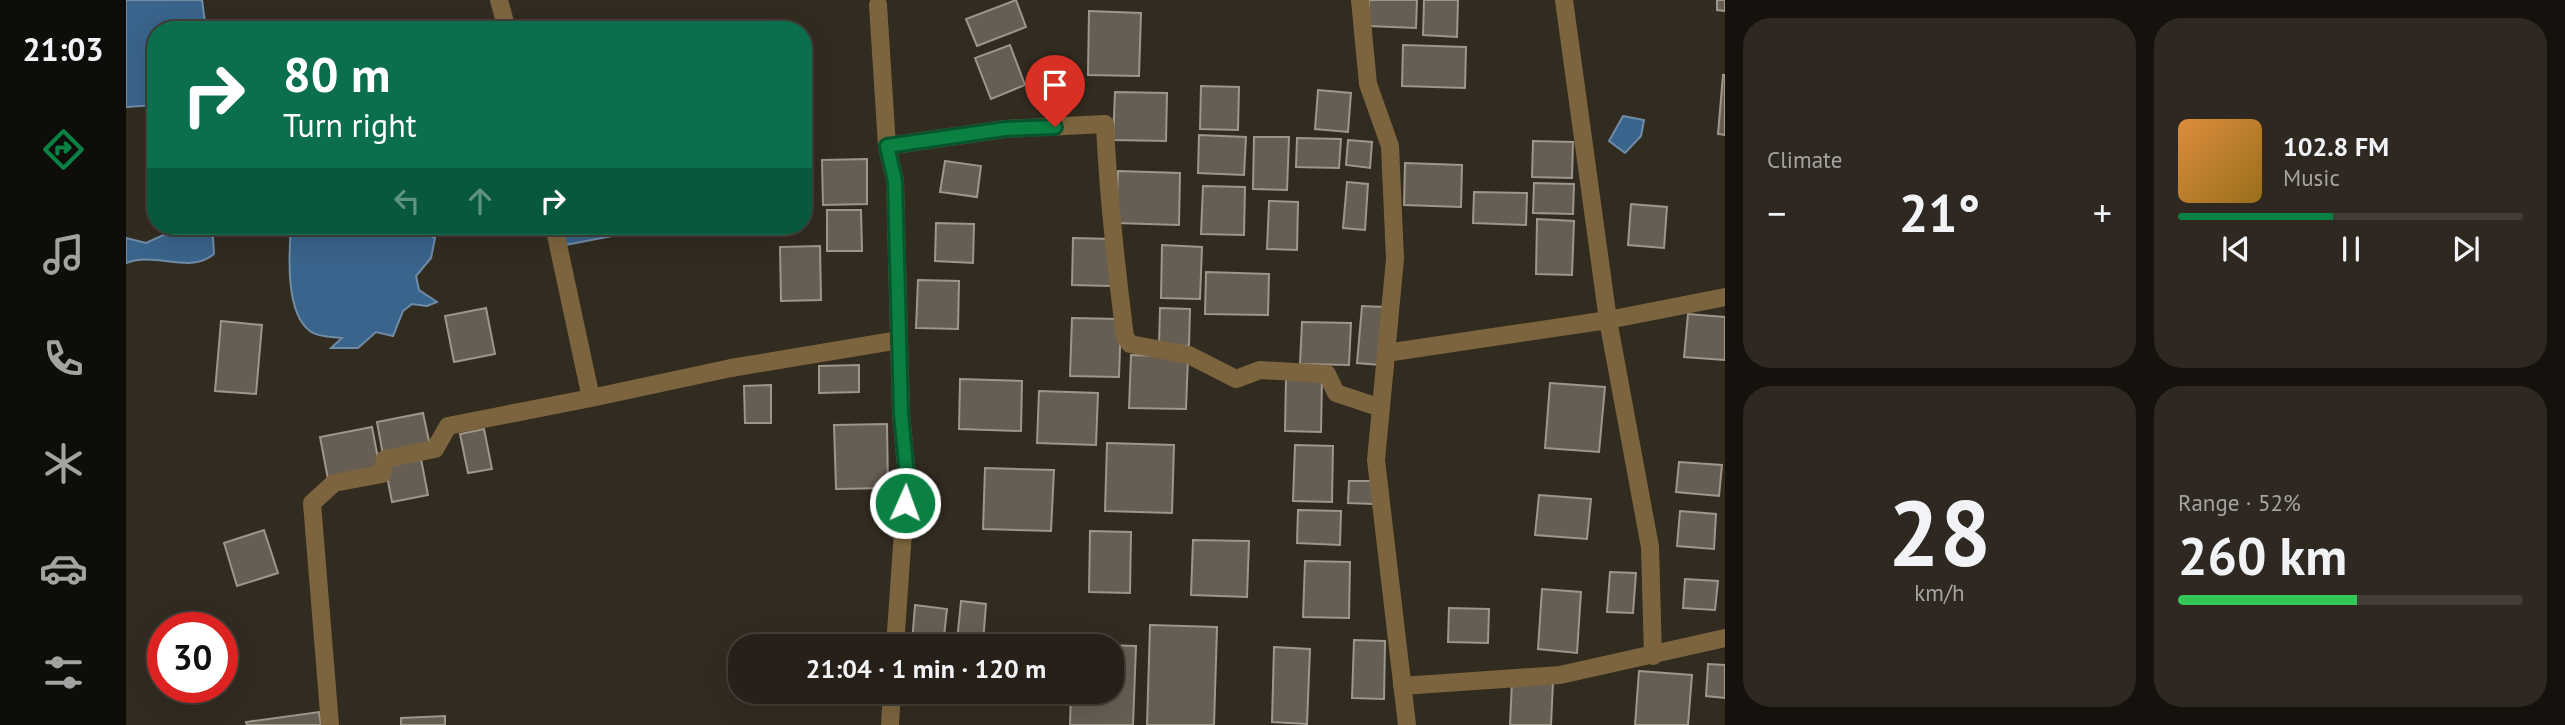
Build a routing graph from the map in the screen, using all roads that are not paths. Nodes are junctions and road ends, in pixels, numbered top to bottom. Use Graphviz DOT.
graph roads {
  1 [pos="499,0"];
  2 [pos="1360,0"];
  3 [pos="1564,0"];
  4 [pos="878,5"];
  5 [pos="505,21"];
  6 [pos="887,146"];
  7 [pos="556,235"];
  8 [pos="1725,297"];
  9 [pos="1608,320"];
  10 [pos="899,340"];
  11 [pos="1386,353"];
  12 [pos="591,398"];
  13 [pos="1381,408"];
  14 [pos="896,634"];
  15 [pos="1725,638"];
  16 [pos="1653,656"];
  17 [pos="1402,686"];
  18 [pos="891,704"];
  19 [pos="330,725"];
  20 [pos="890,725"];
  21 [pos="1407,725"];
  1 -- 5 [label="street"];
  2 -- 11 [label="street"];
  3 -- 9 [label="street"];
  4 -- 6 [label="street"];
  6 -- 10 [label="street"];
  6 -- 13 [label="street"];
  7 -- 12 [label="street"];
  8 -- 9 [label="street"];
  9 -- 11 [label="street"];
  9 -- 16 [label="street"];
  10 -- 12 [label="street"];
  10 -- 14 [label="street"];
  11 -- 13 [label="street"];
  12 -- 19 [label="street"];
  13 -- 17 [label="street"];
  15 -- 16 [label="street"];
  16 -- 17 [label="street"];
  17 -- 21 [label="street"];
  18 -- 20 [label="street"];
}
